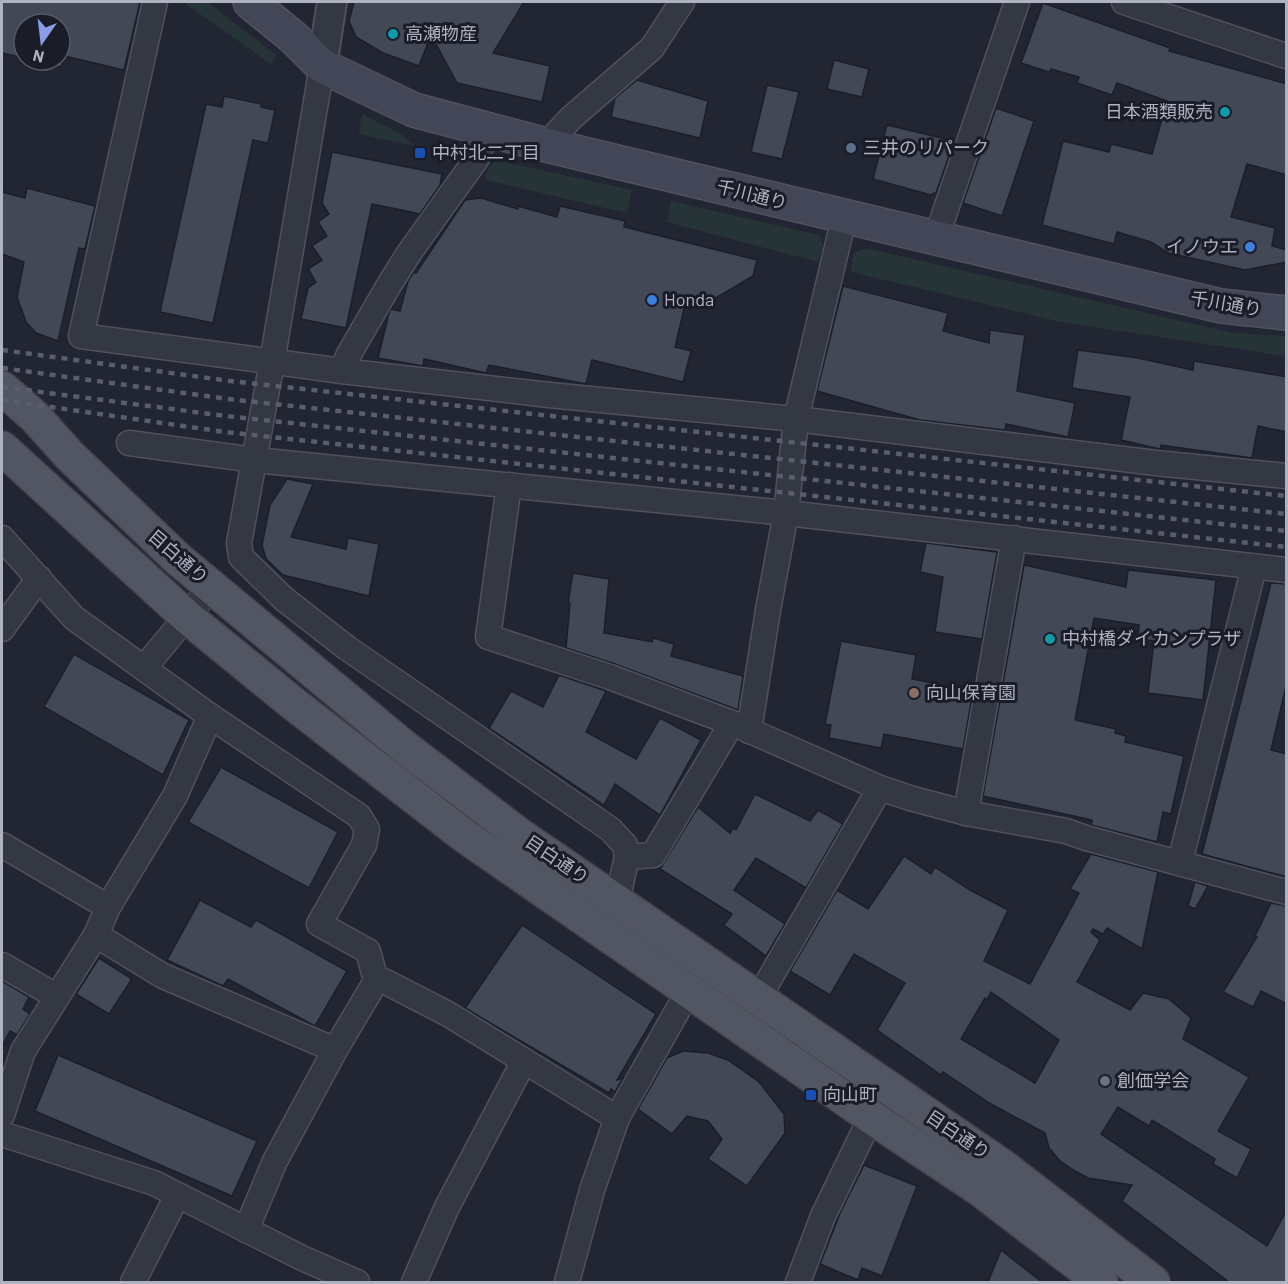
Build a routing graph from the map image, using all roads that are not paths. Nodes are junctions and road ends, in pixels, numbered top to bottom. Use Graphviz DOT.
graph roads {
  1 [pos="155,2"];
  2 [pos="250,2"];
  3 [pos="332,2"];
  4 [pos="682,2"];
  5 [pos="1017,2"];
  6 [pos="1124,2"];
  7 [pos="1287,56"];
  8 [pos="322,66"];
  9 [pos="487,131"];
  10 [pos="546,146"];
  11 [pos="844,218"];
  12 [pos="936,238"];
  13 [pos="1287,313"];
  14 [pos="272,362"];
  15 [pos="342,371"];
  16 [pos="2,388"];
  17 [pos="796,419"];
  18 [pos="129,443"];
  19 [pos="2,448"];
  20 [pos="255,460"];
  21 [pos="1287,476"];
  22 [pos="509,485"];
  23 [pos="786,513"];
  24 [pos="2,538"];
  25 [pos="1014,538"];
  26 [pos="1254,567"];
  27 [pos="1287,570"];
  28 [pos="39,578"];
  29 [pos="212,586"];
  30 [pos="187,617"];
  31 [pos="2,629"];
  32 [pos="144,668"];
  33 [pos="210,716"];
  34 [pos="741,727"];
  35 [pos="880,788"];
  36 [pos="966,813"];
  37 [pos="2,845"];
  38 [pos="627,857"];
  39 [pos="1180,862"];
  40 [pos="1287,892"];
  41 [pos="617,901"];
  42 [pos="108,908"];
  43 [pos="96,934"];
  44 [pos="2,965"];
  45 [pos="376,981"];
  46 [pos="689,990"];
  47 [pos="56,996"];
  48 [pos="759,998"];
  49 [pos="335,1050"];
  50 [pos="524,1061"];
  51 [pos="2,1115"];
  52 [pos="617,1118"];
  53 [pos="871,1118"];
  54 [pos="2,1134"];
  55 [pos="177,1196"];
  56 [pos="246,1230"];
  57 [pos="1091,1279"];
  58 [pos="133,1282"];
  59 [pos="357,1282"];
  60 [pos="414,1282"];
  61 [pos="567,1282"];
  62 [pos="798,1282"];
  63 [pos="1153,1282"];
  1 -- 14 [label="street"];
  2 -- 8 [label="main road, 千川通り"];
  3 -- 8 [label="street"];
  4 -- 10 [label="street"];
  5 -- 12 [label="street"];
  6 -- 7 [label="street"];
  8 -- 9 [label="main road, 千川通り"];
  8 -- 14 [label="street"];
  9 -- 10 [label="main road, 千川通り"];
  9 -- 15 [label="street"];
  10 -- 11 [label="main road, 千川通り"];
  11 -- 12 [label="main road, 千川通り"];
  11 -- 17 [label="street"];
  12 -- 13 [label="main road, 千川通り"];
  14 -- 15 [label="street"];
  14 -- 20 [label="street"];
  15 -- 17 [label="street"];
  16 -- 29 [label="main road, 目白通り"];
  17 -- 21 [label="street"];
  17 -- 23 [label="street"];
  18 -- 20 [label="street"];
  19 -- 30 [label="main road, 目白通り"];
  20 -- 22 [label="street"];
  20 -- 38 [label="street"];
  22 -- 23 [label="street"];
  22 -- 34 [label="street"];
  23 -- 25 [label="street"];
  23 -- 34 [label="street"];
  24 -- 28 [label="street"];
  25 -- 26 [label="street"];
  25 -- 36 [label="street"];
  26 -- 27 [label="street"];
  26 -- 39 [label="street"];
  28 -- 31 [label="street"];
  28 -- 32 [label="street"];
  29 -- 30 [label="street"];
  29 -- 41 [label="main road, 目白通り"];
  30 -- 32 [label="street"];
  30 -- 46 [label="main road, 目白通り"];
  32 -- 33 [label="street"];
  33 -- 42 [label="street"];
  33 -- 45 [label="street"];
  34 -- 35 [label="street"];
  34 -- 38 [label="street"];
  35 -- 36 [label="street"];
  35 -- 48 [label="street"];
  36 -- 39 [label="street"];
  37 -- 42 [label="street"];
  38 -- 41 [label="street"];
  39 -- 40 [label="street"];
  41 -- 48 [label="main road, 目白通り"];
  42 -- 43 [label="street"];
  43 -- 47 [label="street"];
  43 -- 49 [label="street"];
  44 -- 47 [label="street"];
  45 -- 49 [label="street"];
  45 -- 50 [label="street"];
  46 -- 52 [label="street"];
  46 -- 53 [label="main road, 目白通り"];
  47 -- 51 [label="street"];
  48 -- 63 [label="main road, 目白通り"];
  49 -- 56 [label="street"];
  50 -- 52 [label="street"];
  50 -- 60 [label="street"];
  52 -- 61 [label="street"];
  53 -- 57 [label="main road, 目白通り"];
  53 -- 62 [label="street"];
  54 -- 55 [label="street"];
  55 -- 56 [label="street"];
  55 -- 58 [label="street"];
  56 -- 59 [label="street"];
}
